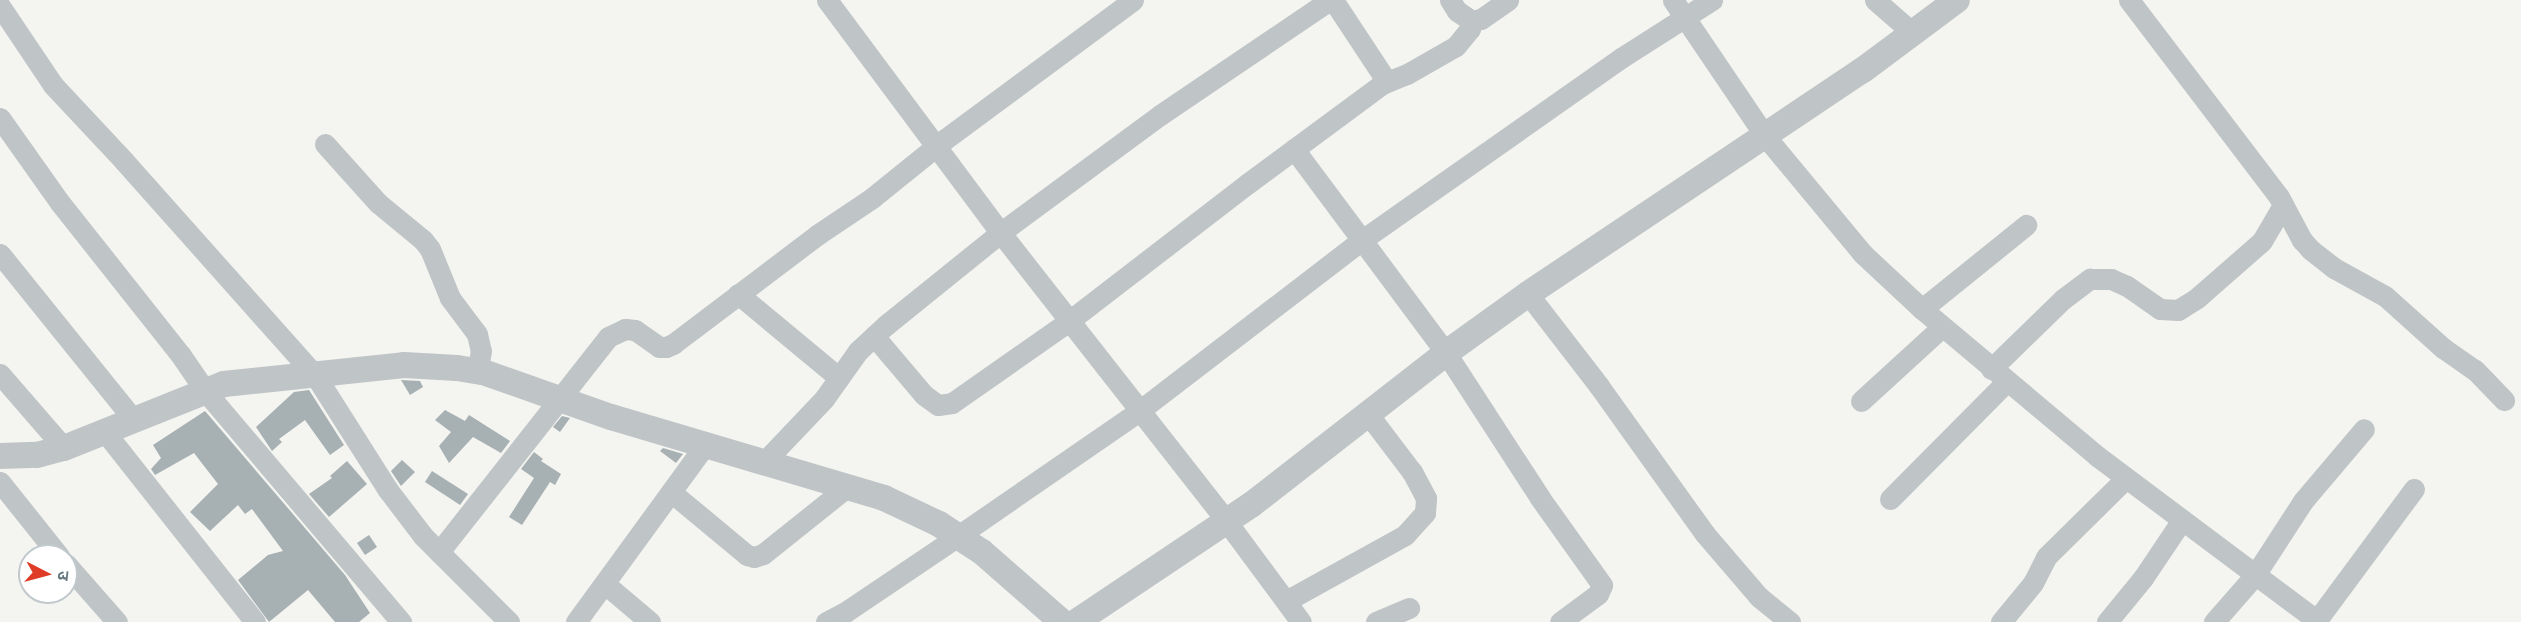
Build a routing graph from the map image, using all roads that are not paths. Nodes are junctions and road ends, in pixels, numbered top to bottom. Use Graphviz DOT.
graph roads {
  1 [pos="1133,0"];
  2 [pos="1331,0"];
  3 [pos="1450,0"];
  4 [pos="1508,0"];
  5 [pos="1712,0"];
  6 [pos="1875,0"];
  7 [pos="1957,0"];
  8 [pos="2128,0"];
  9 [pos="831,1"];
  10 [pos="0,6"];
  11 [pos="1679,9"];
  12 [pos="1472,21"];
  13 [pos="1913,33"];
  14 [pos="1387,82"];
  15 [pos="0,118"];
  16 [pos="1765,136"];
  17 [pos="325,144"];
  18 [pos="937,146"];
  19 [pos="1294,148"];
  20 [pos="2283,206"];
  21 [pos="2026,225"];
  22 [pos="1000,233"];
  23 [pos="1362,240"];
  24 [pos="0,255"];
  25 [pos="738,294"];
  26 [pos="1528,294"];
  27 [pos="1922,309"];
  28 [pos="1069,321"];
  29 [pos="1942,327"];
  30 [pos="874,336"];
  31 [pos="1446,353"];
  32 [pos="477,371"];
  33 [pos="0,374"];
  34 [pos="315,375"];
  35 [pos="1999,375"];
  36 [pos="839,378"];
  37 [pos="206,392"];
  38 [pos="559,397"];
  39 [pos="2504,400"];
  40 [pos="1861,401"];
  41 [pos="1139,411"];
  42 [pos="1368,414"];
  43 [pos="134,420"];
  44 [pos="2364,429"];
  45 [pos="105,432"];
  46 [pos="705,445"];
  47 [pos="64,448"];
  48 [pos="0,456"];
  49 [pos="764,462"];
  50 [pos="2126,478"];
  51 [pos="0,482"];
  52 [pos="847,487"];
  53 [pos="2414,489"];
  54 [pos="671,492"];
  55 [pos="1890,499"];
  56 [pos="2182,520"];
  57 [pos="1227,522"];
  58 [pos="958,536"];
  59 [pos="49,544"];
  60 [pos="439,552"];
  61 [pos="2255,575"];
  62 [pos="78,578"];
  63 [pos="605,584"];
  64 [pos="1286,601"];
  65 [pos="1409,608"];
  66 [pos="1780,619"];
  67 [pos="2318,621"];
  68 [pos="117,622"];
  69 [pos="255,622"];
  70 [pos="401,622"];
  71 [pos="509,622"];
  72 [pos="576,622"];
  73 [pos="650,622"];
  74 [pos="826,622"];
  75 [pos="1062,622"];
  76 [pos="1076,622"];
  77 [pos="1301,622"];
  78 [pos="1376,622"];
  79 [pos="1560,622"];
  80 [pos="2001,622"];
  81 [pos="2107,622"];
  82 [pos="2214,622"];
  1 -- 18 [label="street"];
  2 -- 14 [label="street"];
  2 -- 22 [label="street"];
  3 -- 12 [label="street"];
  4 -- 12 [label="street"];
  5 -- 11 [label="street"];
  6 -- 13 [label="street"];
  7 -- 13 [label="street"];
  8 -- 20 [label="street"];
  9 -- 18 [label="street"];
  10 -- 34 [label="street"];
  11 -- 16 [label="street"];
  11 -- 23 [label="street"];
  12 -- 14 [label="street"];
  13 -- 16 [label="street"];
  14 -- 19 [label="street"];
  15 -- 37 [label="street"];
  16 -- 26 [label="street"];
  16 -- 27 [label="street"];
  17 -- 32 [label="street"];
  18 -- 22 [label="street"];
  18 -- 25 [label="street"];
  19 -- 23 [label="street"];
  19 -- 28 [label="street"];
  20 -- 35 [label="street"];
  20 -- 39 [label="street"];
  21 -- 27 [label="street"];
  22 -- 28 [label="street"];
  22 -- 30 [label="street"];
  23 -- 31 [label="street"];
  23 -- 41 [label="street"];
  24 -- 43 [label="street"];
  25 -- 36 [label="street"];
  25 -- 38 [label="street"];
  26 -- 31 [label="street"];
  26 -- 66 [label="street"];
  27 -- 29 [label="street"];
  28 -- 30 [label="street"];
  28 -- 41 [label="street"];
  29 -- 35 [label="street"];
  29 -- 40 [label="street"];
  30 -- 36 [label="street"];
  31 -- 42 [label="street"];
  31 -- 79 [label="street"];
  32 -- 34 [label="street"];
  32 -- 38 [label="street"];
  33 -- 47 [label="street"];
  34 -- 37 [label="street"];
  34 -- 60 [label="street"];
  35 -- 50 [label="street"];
  35 -- 55 [label="street"];
  36 -- 49 [label="street"];
  37 -- 43 [label="street"];
  37 -- 70 [label="street"];
  38 -- 46 [label="street"];
  38 -- 60 [label="street"];
  41 -- 57 [label="street"];
  41 -- 58 [label="street"];
  42 -- 57 [label="street"];
  42 -- 64 [label="street"];
  43 -- 45 [label="street"];
  44 -- 61 [label="street"];
  45 -- 47 [label="street"];
  45 -- 69 [label="street"];
  46 -- 49 [label="street"];
  46 -- 54 [label="street"];
  47 -- 48 [label="street"];
  49 -- 52 [label="street"];
  50 -- 56 [label="street"];
  50 -- 80 [label="street"];
  51 -- 59 [label="street"];
  52 -- 54 [label="street"];
  52 -- 58 [label="street"];
  53 -- 67 [label="street"];
  54 -- 63 [label="street"];
  56 -- 61 [label="street"];
  56 -- 81 [label="street"];
  57 -- 64 [label="street"];
  57 -- 76 [label="street"];
  58 -- 74 [label="street"];
  58 -- 75 [label="street"];
  60 -- 71 [label="street"];
  61 -- 67 [label="street"];
  61 -- 82 [label="street"];
  62 -- 68 [label="street"];
  63 -- 72 [label="street"];
  63 -- 73 [label="street"];
  64 -- 77 [label="street"];
  65 -- 78 [label="street"];
}
